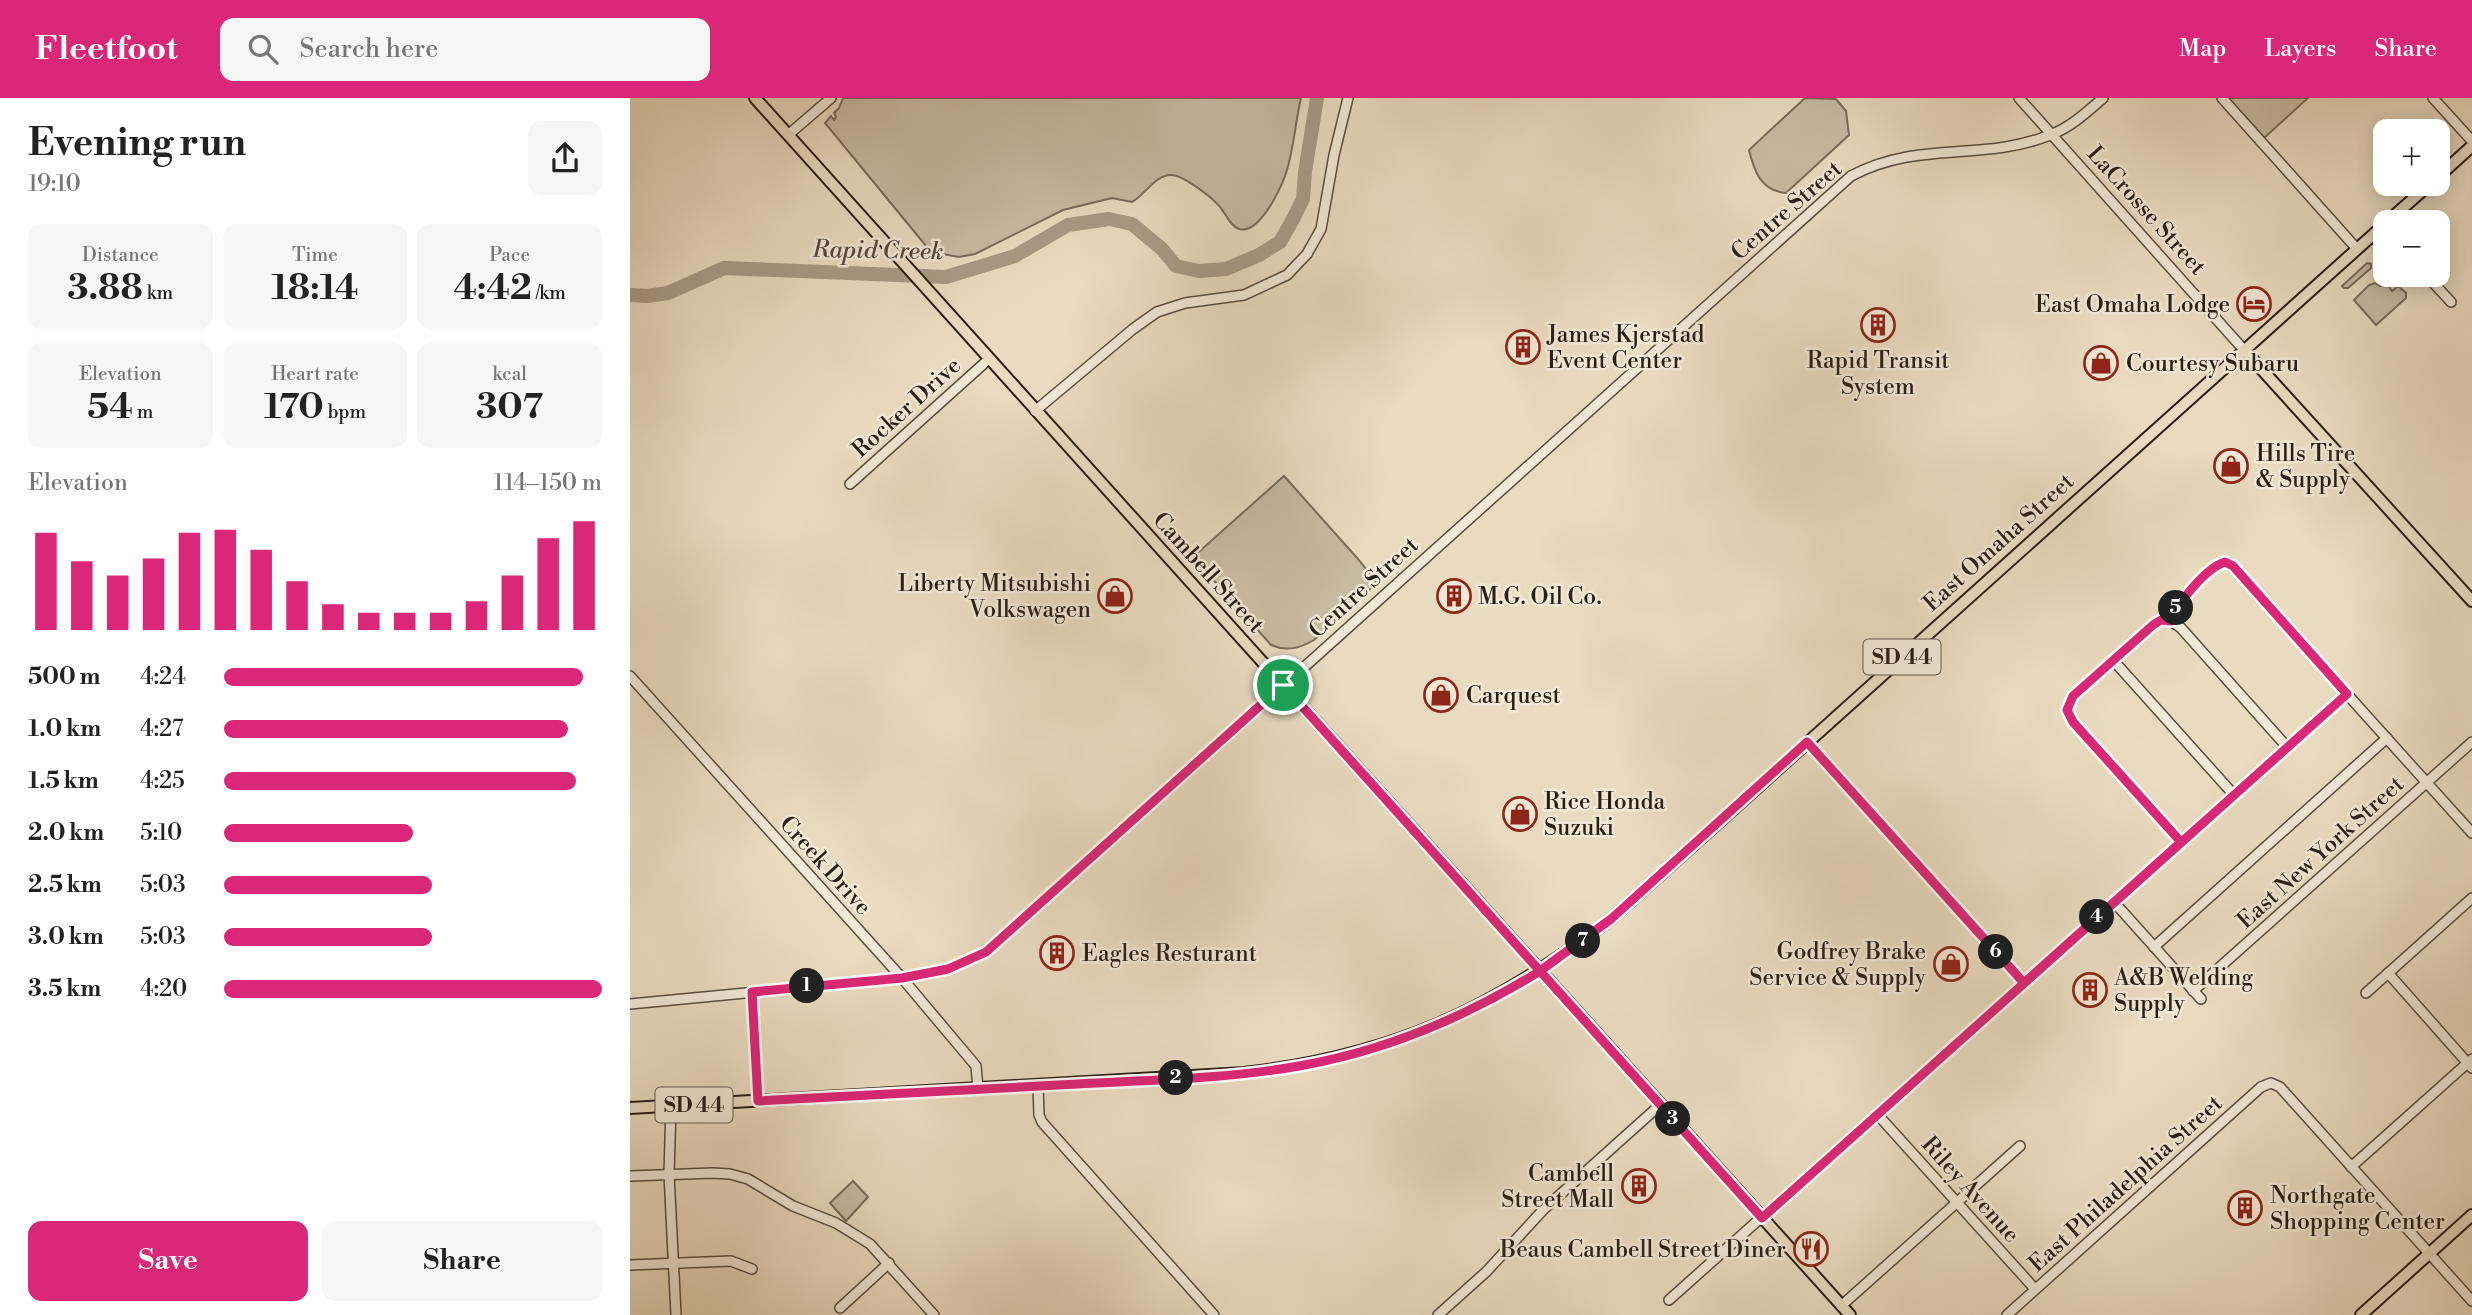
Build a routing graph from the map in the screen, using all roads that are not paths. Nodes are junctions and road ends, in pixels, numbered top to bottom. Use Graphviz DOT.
graph roads {
  1 [pos="755,98"];
  2 [pos="831,98"];
  3 [pos="1348,98"];
  4 [pos="2019,98"];
  5 [pos="2103,98"];
  6 [pos="2222,98"];
  7 [pos="2433,98"];
  8 [pos="788,135"];
  9 [pos="2051,135"];
  10 [pos="2472,144"];
  11 [pos="2450,165"];
  12 [pos="2417,196"];
  13 [pos="2402,210"];
  14 [pos="2373,236"];
  15 [pos="2357,249"];
  16 [pos="2437,287"];
  17 [pos="2451,302"];
  18 [pos="2244,350"];
  19 [pos="989,359"];
  20 [pos="1035,411"];
  21 [pos="850,484"];
  22 [pos="2468,587"];
  23 [pos="2472,601"];
  24 [pos="2171,621"];
  25 [pos="2113,660"];
  26 [pos="630,676"];
  27 [pos="1283,685"];
  28 [pos="2347,694"];
  29 [pos="2387,738"];
  30 [pos="1807,742"];
  31 [pos="2472,742"];
  32 [pos="2287,747"];
  33 [pos="2427,782"];
  34 [pos="2234,795"];
  35 [pos="2472,833"];
  36 [pos="2181,842"];
  37 [pos="2472,898"];
  38 [pos="2114,902"];
  39 [pos="2154,947"];
  40 [pos="1540,971"];
  41 [pos="2388,974"];
  42 [pos="902,978"];
  43 [pos="2024,983"];
  44 [pos="2193,991"];
  45 [pos="752,992"];
  46 [pos="2366,993"];
  47 [pos="2201,999"];
  48 [pos="630,1004"];
  49 [pos="2471,1063"];
  50 [pos="1038,1086"];
  51 [pos="978,1089"];
  52 [pos="758,1101"];
  53 [pos="1660,1105"];
  54 [pos="671,1106"];
  55 [pos="630,1108"];
  56 [pos="1878,1115"];
  57 [pos="2020,1146"];
  58 [pos="2351,1167"];
  59 [pos="669,1174"];
  60 [pos="630,1176"];
  61 [pos="1957,1202"];
  62 [pos="2472,1215"];
  63 [pos="1762,1218"];
  64 [pos="2429,1253"];
  65 [pos="889,1263"];
  66 [pos="673,1264"];
  67 [pos="630,1265"];
  68 [pos="752,1269"];
  69 [pos="2035,1290"];
  70 [pos="1669,1300"];
  71 [pos="2472,1301"];
  72 [pos="1842,1306"];
  73 [pos="840,1308"];
  74 [pos="676,1315"];
  75 [pos="934,1315"];
  76 [pos="1214,1315"];
  77 [pos="1438,1315"];
  78 [pos="1850,1315"];
  79 [pos="2007,1315"];
  80 [pos="2361,1315"];
  1 -- 8 [label="main road, Cambell Street"];
  2 -- 8 [label="street"];
  3 -- 20 [label="street"];
  4 -- 9 [label="street, LaCrosse Street"];
  5 -- 9 [label="street, Centre Street"];
  6 -- 15 [label="street"];
  7 -- 10 [label="street"];
  8 -- 19 [label="main road, Cambell Street"];
  9 -- 18 [label="street, LaCrosse Street"];
  9 -- 27 [label="street, Centre Street"];
  10 -- 11 [label="main road"];
  12 -- 13 [label="main road, East Omaha Street / SD 44"];
  14 -- 15 [label="main road, East Omaha Street / SD 44"];
  15 -- 18 [label="main road, East Omaha Street / SD 44"];
  16 -- 17 [label="street"];
  18 -- 22 [label="main road, LaCrosse Street"];
  18 -- 30 [label="main road, East Omaha Street / SD 44"];
  19 -- 20 [label="main road, Cambell Street"];
  19 -- 21 [label="street, Rocker Drive"];
  20 -- 27 [label="main road, Cambell Street"];
  22 -- 23 [label="main road, LaCrosse Street"];
  24 -- 25 [label="street"];
  24 -- 28 [label="street"];
  24 -- 32 [label="street"];
  25 -- 34 [label="street"];
  25 -- 36 [label="street"];
  26 -- 42 [label="street, Creek Drive"];
  27 -- 40 [label="main road, Cambell Street"];
  27 -- 42 [label="street, Centre Street"];
  28 -- 29 [label="street"];
  28 -- 32 [label="street"];
  29 -- 33 [label="street"];
  29 -- 39 [label="street"];
  30 -- 40 [label="main road, East Omaha Street / SD 44"];
  30 -- 43 [label="street"];
  31 -- 33 [label="street, East New York Street"];
  32 -- 34 [label="street"];
  33 -- 35 [label="street"];
  33 -- 44 [label="street, East New York Street"];
  34 -- 36 [label="street"];
  36 -- 38 [label="street"];
  37 -- 41 [label="street"];
  38 -- 39 [label="street"];
  38 -- 43 [label="street"];
  39 -- 44 [label="street"];
  40 -- 50 [label="main road, SD 44"];
  40 -- 53 [label="main road, Cambell Street"];
  41 -- 46 [label="street"];
  41 -- 49 [label="street"];
  42 -- 45 [label="street, Centre Street"];
  42 -- 51 [label="street, Creek Drive"];
  43 -- 56 [label="street"];
  44 -- 47 [label="street"];
  45 -- 48 [label="street, Centre Street"];
  45 -- 52 [label="street"];
  49 -- 58 [label="street"];
  50 -- 51 [label="main road, SD 44"];
  50 -- 76 [label="street"];
  51 -- 52 [label="main road, SD 44"];
  52 -- 54 [label="main road, SD 44"];
  53 -- 63 [label="main road, Cambell Street"];
  53 -- 77 [label="street"];
  54 -- 55 [label="main road, SD 44"];
  54 -- 59 [label="street"];
  56 -- 61 [label="street, Riley Avenue"];
  56 -- 63 [label="street"];
  57 -- 61 [label="street"];
  58 -- 64 [label="street"];
  58 -- 69 [label="street, East Philadelphia Street"];
  59 -- 60 [label="street"];
  59 -- 65 [label="street"];
  59 -- 66 [label="street"];
  61 -- 69 [label="street, Riley Avenue"];
  61 -- 72 [label="street"];
  62 -- 64 [label="main road"];
  63 -- 70 [label="street"];
  63 -- 72 [label="main road, Cambell Street"];
  64 -- 71 [label="street"];
  64 -- 80 [label="main road"];
  65 -- 73 [label="street"];
  65 -- 75 [label="street"];
  66 -- 67 [label="street"];
  66 -- 68 [label="street"];
  66 -- 74 [label="street"];
  69 -- 79 [label="street, East Philadelphia Street"];
  72 -- 78 [label="main road, Cambell Street"];
}
